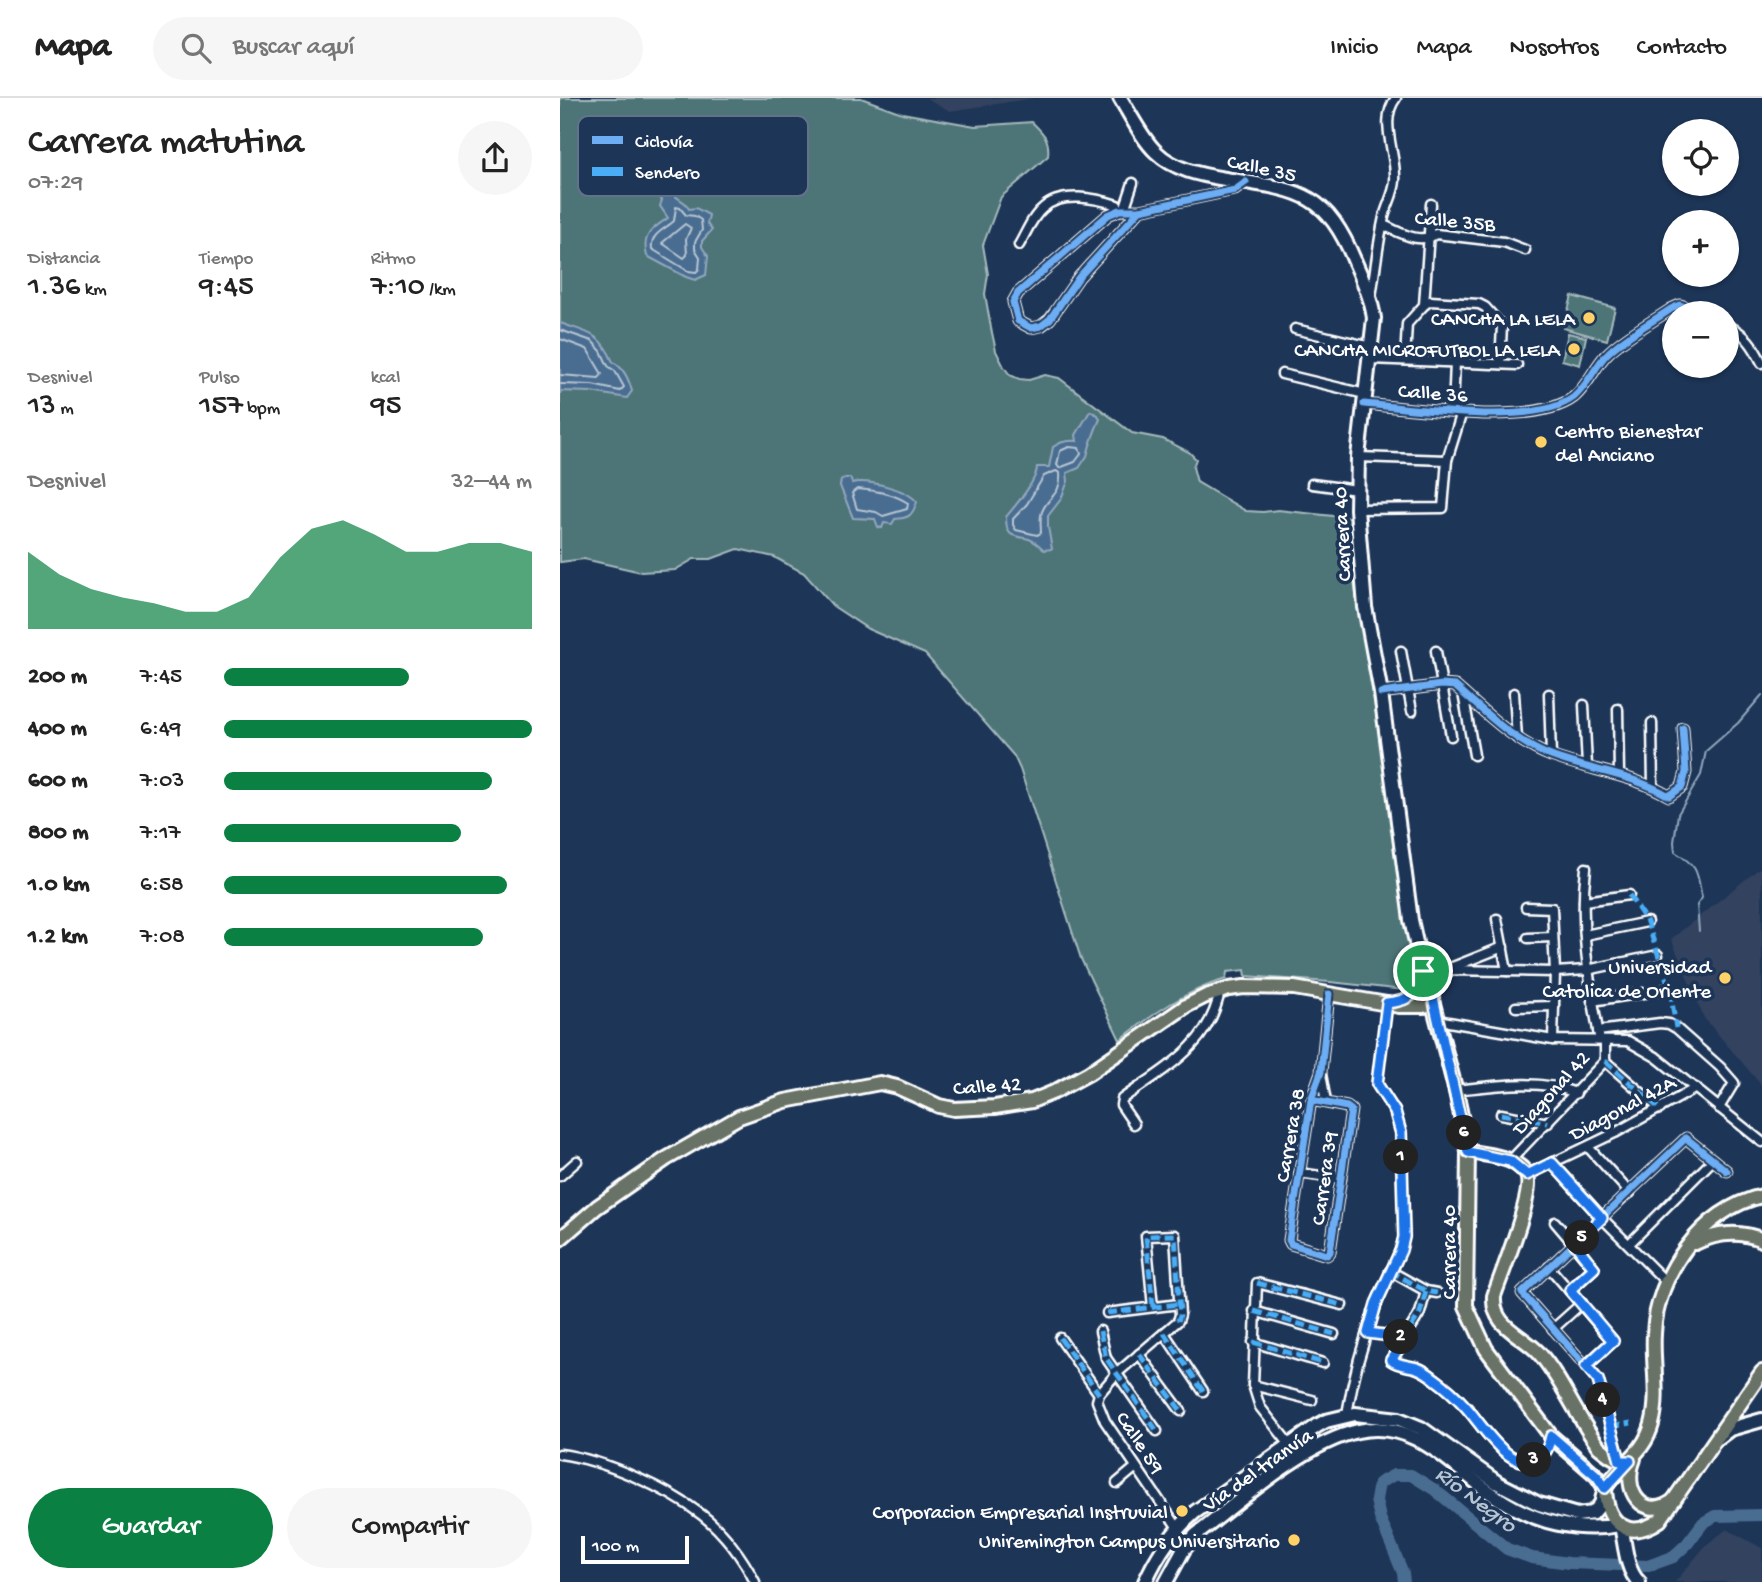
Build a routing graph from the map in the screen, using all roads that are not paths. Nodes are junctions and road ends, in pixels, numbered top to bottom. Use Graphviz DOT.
graph roads {
  1 [pos="1120,98"];
  2 [pos="1396,98"];
  3 [pos="1246,182"];
  4 [pos="1133,183"];
  5 [pos="1431,204"];
  6 [pos="1122,210"];
  7 [pos="1140,210"];
  8 [pos="1383,225"];
  9 [pos="1427,239"];
  10 [pos="1019,245"];
  11 [pos="1525,250"];
  12 [pos="1371,300"];
  13 [pos="1423,305"];
  14 [pos="1662,315"];
  15 [pos="1295,329"];
  16 [pos="1739,331"];
  17 [pos="1371,353"];
  18 [pos="1405,360"];
  19 [pos="1455,362"];
  20 [pos="1762,363"];
  21 [pos="1500,364"];
  22 [pos="1517,365"];
  23 [pos="1282,374"];
  24 [pos="1364,399"];
  25 [pos="1458,412"];
  26 [pos="1358,457"];
  27 [pos="1447,460"];
  28 [pos="1312,484"];
  29 [pos="1357,490"];
  30 [pos="1356,509"];
  31 [pos="1401,651"];
  32 [pos="1436,651"];
  33 [pos="1442,685"];
  34 [pos="1408,690"];
  35 [pos="1463,693"];
  36 [pos="1514,693"];
  37 [pos="1381,694"];
  38 [pos="1549,694"];
  39 [pos="1584,705"];
  40 [pos="1618,709"];
  41 [pos="1412,711"];
  42 [pos="1652,723"];
  43 [pos="1683,728"];
  44 [pos="1451,736"];
  45 [pos="1517,738"];
  46 [pos="1474,755"];
  47 [pos="1551,756"];
  48 [pos="1587,766"];
  49 [pos="1619,774"];
  50 [pos="1653,787"];
  51 [pos="1586,868"];
  52 [pos="1629,895"];
  53 [pos="1584,901"];
  54 [pos="1526,907"];
  55 [pos="1497,919"];
  56 [pos="1647,922"];
  57 [pos="1585,935"];
  58 [pos="1552,937"];
  59 [pos="1528,938"];
  60 [pos="1503,947"];
  61 [pos="1658,955"];
  62 [pos="1447,970"];
  63 [pos="1587,970"];
  64 [pos="1507,971"];
  65 [pos="1555,972"];
  66 [pos="1424,974"];
  67 [pos="1670,989"];
  68 [pos="1220,991"];
  69 [pos="1329,994"];
  70 [pos="1423,997"];
  71 [pos="1591,1000"];
  72 [pos="1388,1003"];
  73 [pos="1554,1006"];
  74 [pos="1516,1007"];
  75 [pos="1436,1017"];
  76 [pos="1598,1031"];
  77 [pos="1553,1041"];
  78 [pos="1603,1042"];
  79 [pos="1605,1061"];
  80 [pos="1321,1072"];
  81 [pos="1696,1088"];
  82 [pos="1455,1090"];
  83 [pos="1576,1093"];
  84 [pos="1311,1100"];
  85 [pos="1326,1102"];
  86 [pos="1719,1108"];
  87 [pos="1660,1109"];
  88 [pos="1501,1114"];
  89 [pos="1548,1123"];
  90 [pos="1133,1124"];
  91 [pos="1762,1142"];
  92 [pos="1588,1147"];
  93 [pos="1468,1152"];
  94 [pos="1713,1160"];
  95 [pos="577,1161"];
  96 [pos="1510,1161"];
  97 [pos="1552,1163"];
  98 [pos="1727,1171"];
  99 [pos="1299,1173"];
  100 [pos="1527,1175"];
  101 [pos="560,1176"];
  102 [pos="1341,1179"];
  103 [pos="1630,1192"];
  104 [pos="1762,1196"];
  105 [pos="1602,1218"];
  106 [pos="1555,1222"];
  107 [pos="560,1239"];
  108 [pos="1762,1240"];
  109 [pos="1575,1244"];
  110 [pos="1629,1244"];
  111 [pos="1688,1246"];
  112 [pos="1330,1254"];
  113 [pos="1549,1267"];
  114 [pos="1390,1271"];
  115 [pos="1665,1281"];
  116 [pos="1570,1290"];
  117 [pos="1426,1291"];
  118 [pos="1437,1293"];
  119 [pos="1581,1303"];
  120 [pos="1179,1304"];
  121 [pos="1342,1305"];
  122 [pos="1153,1307"];
  123 [pos="1254,1311"];
  124 [pos="1107,1313"];
  125 [pos="1553,1329"];
  126 [pos="1100,1331"];
  127 [pos="1164,1333"];
  128 [pos="1368,1333"];
  129 [pos="1334,1334"];
  130 [pos="1060,1338"];
  131 [pos="1406,1338"];
  132 [pos="1253,1342"];
  133 [pos="1139,1354"];
  134 [pos="1323,1363"];
  135 [pos="1586,1366"];
  136 [pos="1762,1372"];
  137 [pos="1116,1374"];
  138 [pos="1253,1385"];
  139 [pos="1203,1391"];
  140 [pos="1099,1394"];
  141 [pos="1312,1400"];
  142 [pos="1181,1411"];
  143 [pos="1347,1414"];
  144 [pos="1762,1420"];
  145 [pos="1157,1431"];
  146 [pos="1551,1436"];
  147 [pos="1717,1438"];
  148 [pos="1290,1445"];
  149 [pos="560,1454"];
  150 [pos="1629,1459"];
  151 [pos="1136,1467"];
  152 [pos="1117,1483"];
  153 [pos="1605,1488"];
  154 [pos="1674,1500"];
  155 [pos="1625,1527"];
  156 [pos="1178,1528"];
  157 [pos="1635,1581"];
  158 [pos="755,1582"];
  159 [pos="1145,1582"];
  160 [pos="1166,1582"];
  1 -- 3 [label="main road, Calle 35"];
  2 -- 8 [label="street, Carrera 40"];
  3 -- 7 [label="street"];
  3 -- 12 [label="main road, Calle 35"];
  4 -- 6 [label="street"];
  5 -- 9 [label="street"];
  6 -- 7 [label="street"];
  6 -- 7 [label="street"];
  6 -- 10 [label="street"];
  8 -- 9 [label="street, Calle 35B"];
  8 -- 12 [label="street, Carrera 40"];
  9 -- 11 [label="street, Calle 35B"];
  9 -- 13 [label="street"];
  12 -- 17 [label="main road, Carrera 40"];
  13 -- 18 [label="street"];
  13 -- 21 [label="street"];
  14 -- 25 [label="street, Calle 36"];
  15 -- 17 [label="street"];
  16 -- 20 [label="street"];
  17 -- 18 [label="street"];
  17 -- 24 [label="main road, Carrera 40"];
  18 -- 19 [label="street"];
  19 -- 21 [label="street"];
  19 -- 25 [label="street"];
  21 -- 22 [label="street"];
  23 -- 24 [label="street, Calle 36"];
  24 -- 25 [label="street, Calle 36"];
  24 -- 26 [label="main road, Carrera 40"];
  25 -- 27 [label="street"];
  26 -- 27 [label="street"];
  26 -- 29 [label="main road, Carrera 40"];
  27 -- 30 [label="street"];
  28 -- 29 [label="street"];
  29 -- 30 [label="main road, Carrera 40"];
  30 -- 37 [label="main road, Carrera 40"];
  31 -- 34 [label="street"];
  32 -- 33 [label="street"];
  33 -- 34 [label="street"];
  33 -- 35 [label="street"];
  33 -- 44 [label="street"];
  34 -- 37 [label="street"];
  34 -- 41 [label="street"];
  35 -- 45 [label="street"];
  35 -- 46 [label="street"];
  36 -- 45 [label="street"];
  37 -- 66 [label="main road, Carrera 40"];
  38 -- 47 [label="street"];
  39 -- 48 [label="street"];
  40 -- 49 [label="street"];
  42 -- 50 [label="street"];
  43 -- 50 [label="street"];
  45 -- 47 [label="street"];
  47 -- 48 [label="street"];
  48 -- 49 [label="street"];
  49 -- 50 [label="street"];
  51 -- 53 [label="street, Diagonal 42"];
  52 -- 53 [label="street"];
  53 -- 57 [label="street, Diagonal 42"];
  54 -- 58 [label="street"];
  55 -- 60 [label="street"];
  56 -- 57 [label="street"];
  57 -- 63 [label="street, Diagonal 42"];
  58 -- 59 [label="street"];
  58 -- 65 [label="street"];
  60 -- 62 [label="street"];
  60 -- 64 [label="street"];
  61 -- 63 [label="street"];
  62 -- 64 [label="street"];
  62 -- 66 [label="street"];
  63 -- 65 [label="street"];
  63 -- 71 [label="street, Diagonal 42"];
  64 -- 65 [label="street"];
  65 -- 73 [label="street"];
  66 -- 70 [label="main road, Carrera 40"];
  67 -- 71 [label="street"];
  68 -- 69 [label="main road, Calle 42"];
  68 -- 90 [label="street"];
  68 -- 107 [label="main road, Calle 42"];
  69 -- 72 [label="main road, Calle 42"];
  69 -- 80 [label="street, Carrera 38"];
  70 -- 72 [label="main road"];
  70 -- 75 [label="main road"];
  71 -- 76 [label="street, Diagonal 42"];
  72 -- 114 [label="street"];
  73 -- 74 [label="street"];
  73 -- 77 [label="street"];
  75 -- 77 [label="street"];
  75 -- 82 [label="main road, Carrera 40"];
  76 -- 78 [label="street, Diagonal 42"];
  76 -- 86 [label="street"];
  77 -- 78 [label="street"];
  78 -- 79 [label="street, Diagonal 42"];
  78 -- 81 [label="street"];
  79 -- 83 [label="street, Diagonal 42"];
  79 -- 87 [label="street"];
  80 -- 84 [label="street, Carrera 38"];
  80 -- 85 [label="street, Carrera 38"];
  81 -- 86 [label="street"];
  81 -- 87 [label="street, Diagonal 42A"];
  82 -- 83 [label="street"];
  82 -- 93 [label="main road, Carrera 40"];
  83 -- 89 [label="street, Diagonal 42"];
  84 -- 85 [label="street"];
  84 -- 99 [label="street, Carrera 38"];
  85 -- 102 [label="street, Carrera 39"];
  86 -- 91 [label="street"];
  87 -- 92 [label="street, Diagonal 42A"];
  88 -- 89 [label="street"];
  89 -- 96 [label="street, Diagonal 42"];
  92 -- 97 [label="street, Diagonal 42A"];
  92 -- 103 [label="street"];
  93 -- 96 [label="main road"];
  93 -- 146 [label="main road, Carrera 40"];
  94 -- 98 [label="street"];
  94 -- 103 [label="street"];
  94 -- 110 [label="street"];
  95 -- 101 [label="street"];
  96 -- 100 [label="main road"];
  97 -- 100 [label="street, Diagonal 42A"];
  97 -- 105 [label="street"];
  99 -- 102 [label="street"];
  99 -- 112 [label="street, Carrera 38"];
  100 -- 150 [label="main road"];
  102 -- 112 [label="street, Carrera 39"];
  103 -- 105 [label="street"];
  104 -- 111 [label="main road"];
  105 -- 109 [label="street"];
  105 -- 110 [label="street"];
  106 -- 109 [label="street"];
  108 -- 111 [label="main road"];
  109 -- 113 [label="street"];
  109 -- 116 [label="street"];
  110 -- 115 [label="street"];
  111 -- 115 [label="main road"];
  113 -- 116 [label="street"];
  113 -- 125 [label="street"];
  114 -- 117 [label="street"];
  114 -- 128 [label="street"];
  115 -- 150 [label="main road"];
  116 -- 119 [label="street"];
  117 -- 118 [label="street"];
  117 -- 131 [label="street"];
  119 -- 125 [label="street"];
  119 -- 135 [label="street"];
  120 -- 122 [label="street"];
  120 -- 122 [label="street"];
  120 -- 127 [label="street"];
  121 -- 123 [label="street"];
  122 -- 124 [label="street"];
  123 -- 129 [label="street"];
  123 -- 132 [label="street"];
  125 -- 135 [label="street"];
  126 -- 137 [label="street"];
  127 -- 133 [label="street"];
  127 -- 139 [label="street"];
  128 -- 131 [label="street"];
  128 -- 143 [label="street"];
  130 -- 140 [label="street, Calle 59"];
  131 -- 146 [label="street"];
  132 -- 134 [label="street"];
  132 -- 138 [label="street"];
  133 -- 137 [label="street"];
  133 -- 142 [label="street"];
  135 -- 150 [label="street"];
  136 -- 147 [label="main road"];
  137 -- 140 [label="street"];
  137 -- 145 [label="street"];
  138 -- 141 [label="street"];
  138 -- 148 [label="street"];
  140 -- 151 [label="street, Calle 59"];
  143 -- 148 [label="main road, Vía del tranvía"];
  143 -- 153 [label="main road, Vía del tranvía"];
  144 -- 147 [label="main road"];
  146 -- 153 [label="main road, Carrera 40"];
  147 -- 154 [label="main road"];
  148 -- 156 [label="main road, Vía del tranvía"];
  149 -- 158 [label="street"];
  150 -- 153 [label="main road"];
  150 -- 154 [label="main road"];
  151 -- 152 [label="street"];
  151 -- 156 [label="street, Calle 59"];
  153 -- 155 [label="main road"];
  154 -- 155 [label="main road"];
  155 -- 157 [label="main road"];
  155 -- 160 [label="main road, Vía del tranvía"];
  156 -- 159 [label="main road, Vía del tranvía"];
}
